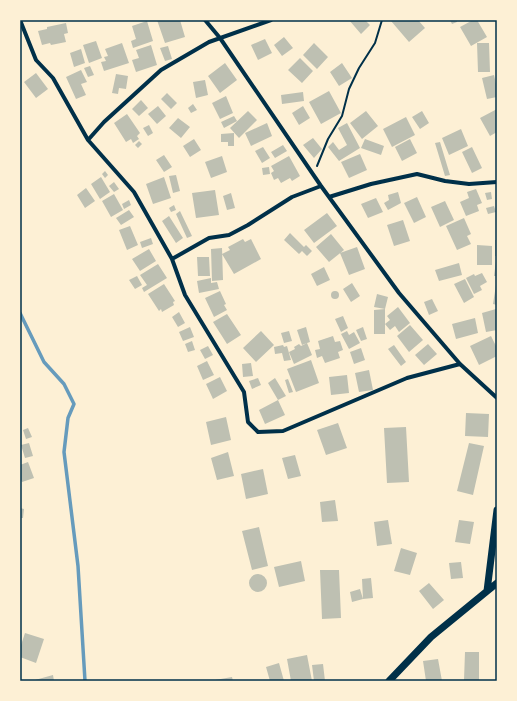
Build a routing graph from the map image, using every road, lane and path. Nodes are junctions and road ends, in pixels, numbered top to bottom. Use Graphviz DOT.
graph roads {
  1 [pos="20,20"];
  2 [pos="205,20"];
  3 [pos="271,20"];
  4 [pos="382,20"];
  5 [pos="220,38"];
  6 [pos="88,140"];
  7 [pos="313,175"];
  8 [pos="497,182"];
  9 [pos="321,186"];
  10 [pos="329,197"];
  11 [pos="172,259"];
  12 [pos="460,364"];
  13 [pos="497,398"];
  14 [pos="497,510"];
  15 [pos="497,583"];
  16 [pos="487,591"];
  17 [pos="389,681"];
  1 -- 6 [label="street"];
  2 -- 5 [label="street"];
  3 -- 5 [label="street"];
  4 -- 7 [label="path"];
  5 -- 6 [label="street"];
  5 -- 7 [label="street"];
  6 -- 11 [label="street"];
  7 -- 9 [label="street"];
  8 -- 10 [label="street"];
  9 -- 10 [label="street"];
  9 -- 11 [label="street"];
  10 -- 12 [label="street"];
  11 -- 12 [label="street"];
  12 -- 13 [label="street"];
  14 -- 16 [label="street"];
  15 -- 16 [label="street"];
  16 -- 17 [label="street"];
}
